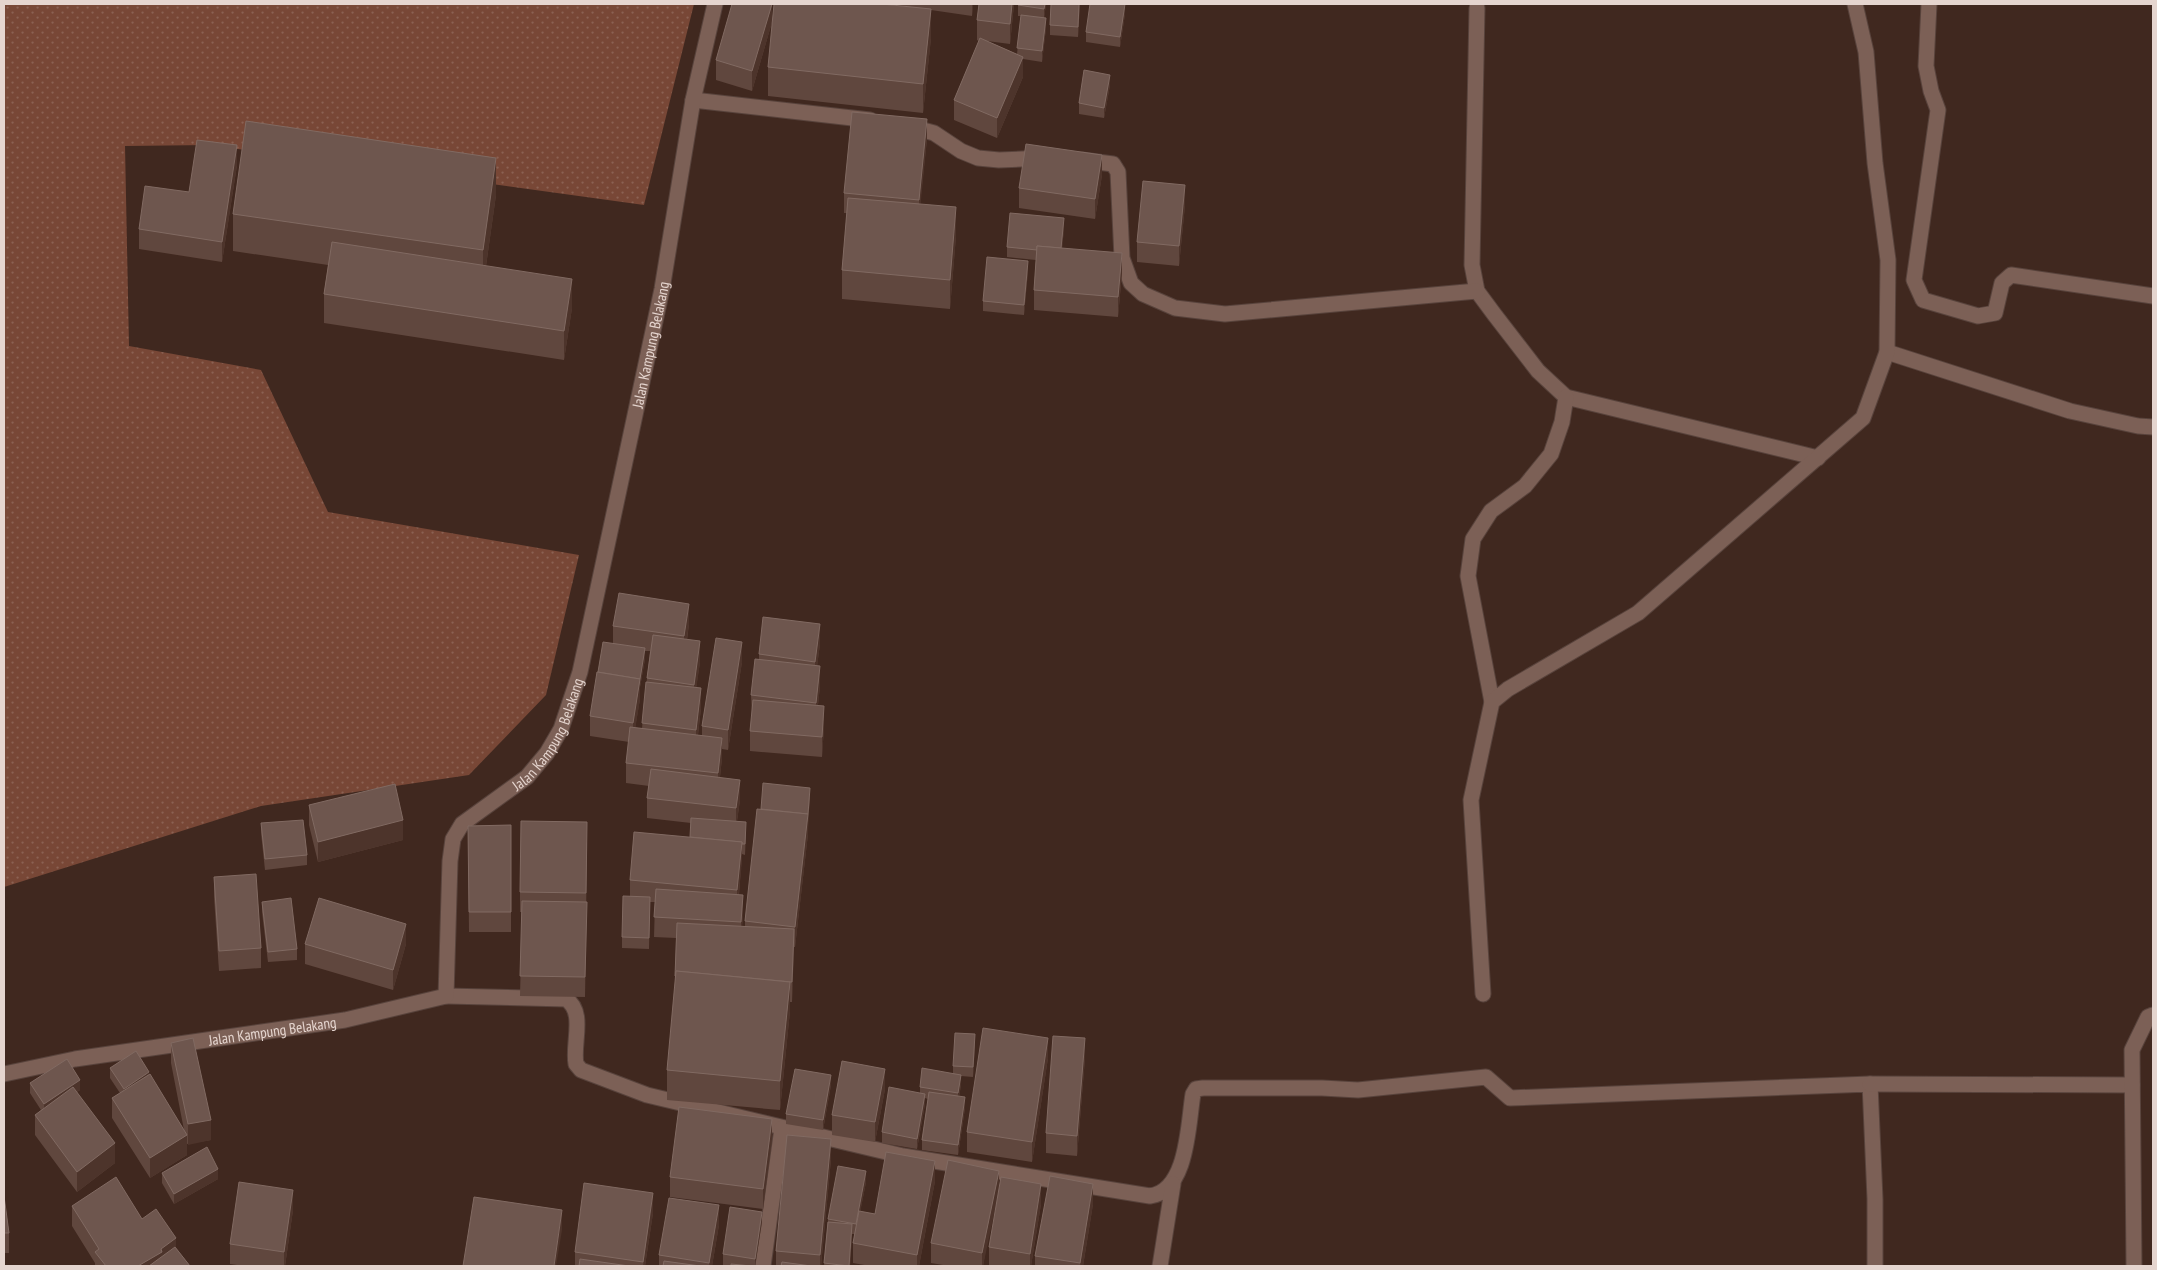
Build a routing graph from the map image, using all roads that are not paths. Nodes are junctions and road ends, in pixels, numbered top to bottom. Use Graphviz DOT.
graph roads {
  1 [pos="715,4"];
  2 [pos="1855,4"];
  3 [pos="1928,4"];
  4 [pos="1477,8"];
  5 [pos="693,100"];
  6 [pos="1478,291"];
  7 [pos="2153,296"];
  8 [pos="1887,352"];
  9 [pos="1566,397"];
  10 [pos="2153,427"];
  11 [pos="1818,458"];
  12 [pos="1492,702"];
  13 [pos="1483,994"];
  14 [pos="446,996"];
  15 [pos="2153,1015"];
  16 [pos="4,1074"];
  17 [pos="1870,1084"];
  18 [pos="2132,1085"];
  19 [pos="782,1128"];
  20 [pos="1173,1184"];
  21 [pos="763,1266"];
  22 [pos="1160,1266"];
  23 [pos="1875,1266"];
  24 [pos="2134,1266"];
  1 -- 5 [label="street, Jalan Kampung Belakang"];
  2 -- 8 [label="street"];
  3 -- 7 [label="street"];
  4 -- 6 [label="street"];
  5 -- 6 [label="street"];
  5 -- 14 [label="street, Jalan Kampung Belakang"];
  6 -- 9 [label="street"];
  8 -- 10 [label="street"];
  8 -- 11 [label="street"];
  9 -- 11 [label="street"];
  9 -- 12 [label="street"];
  11 -- 12 [label="street"];
  12 -- 13 [label="street"];
  14 -- 16 [label="street, Jalan Kampung Belakang"];
  14 -- 19 [label="street"];
  15 -- 18 [label="street"];
  17 -- 18 [label="street"];
  17 -- 20 [label="street"];
  17 -- 23 [label="street"];
  18 -- 24 [label="street"];
  19 -- 20 [label="street"];
  19 -- 21 [label="street"];
  20 -- 22 [label="street"];
}
